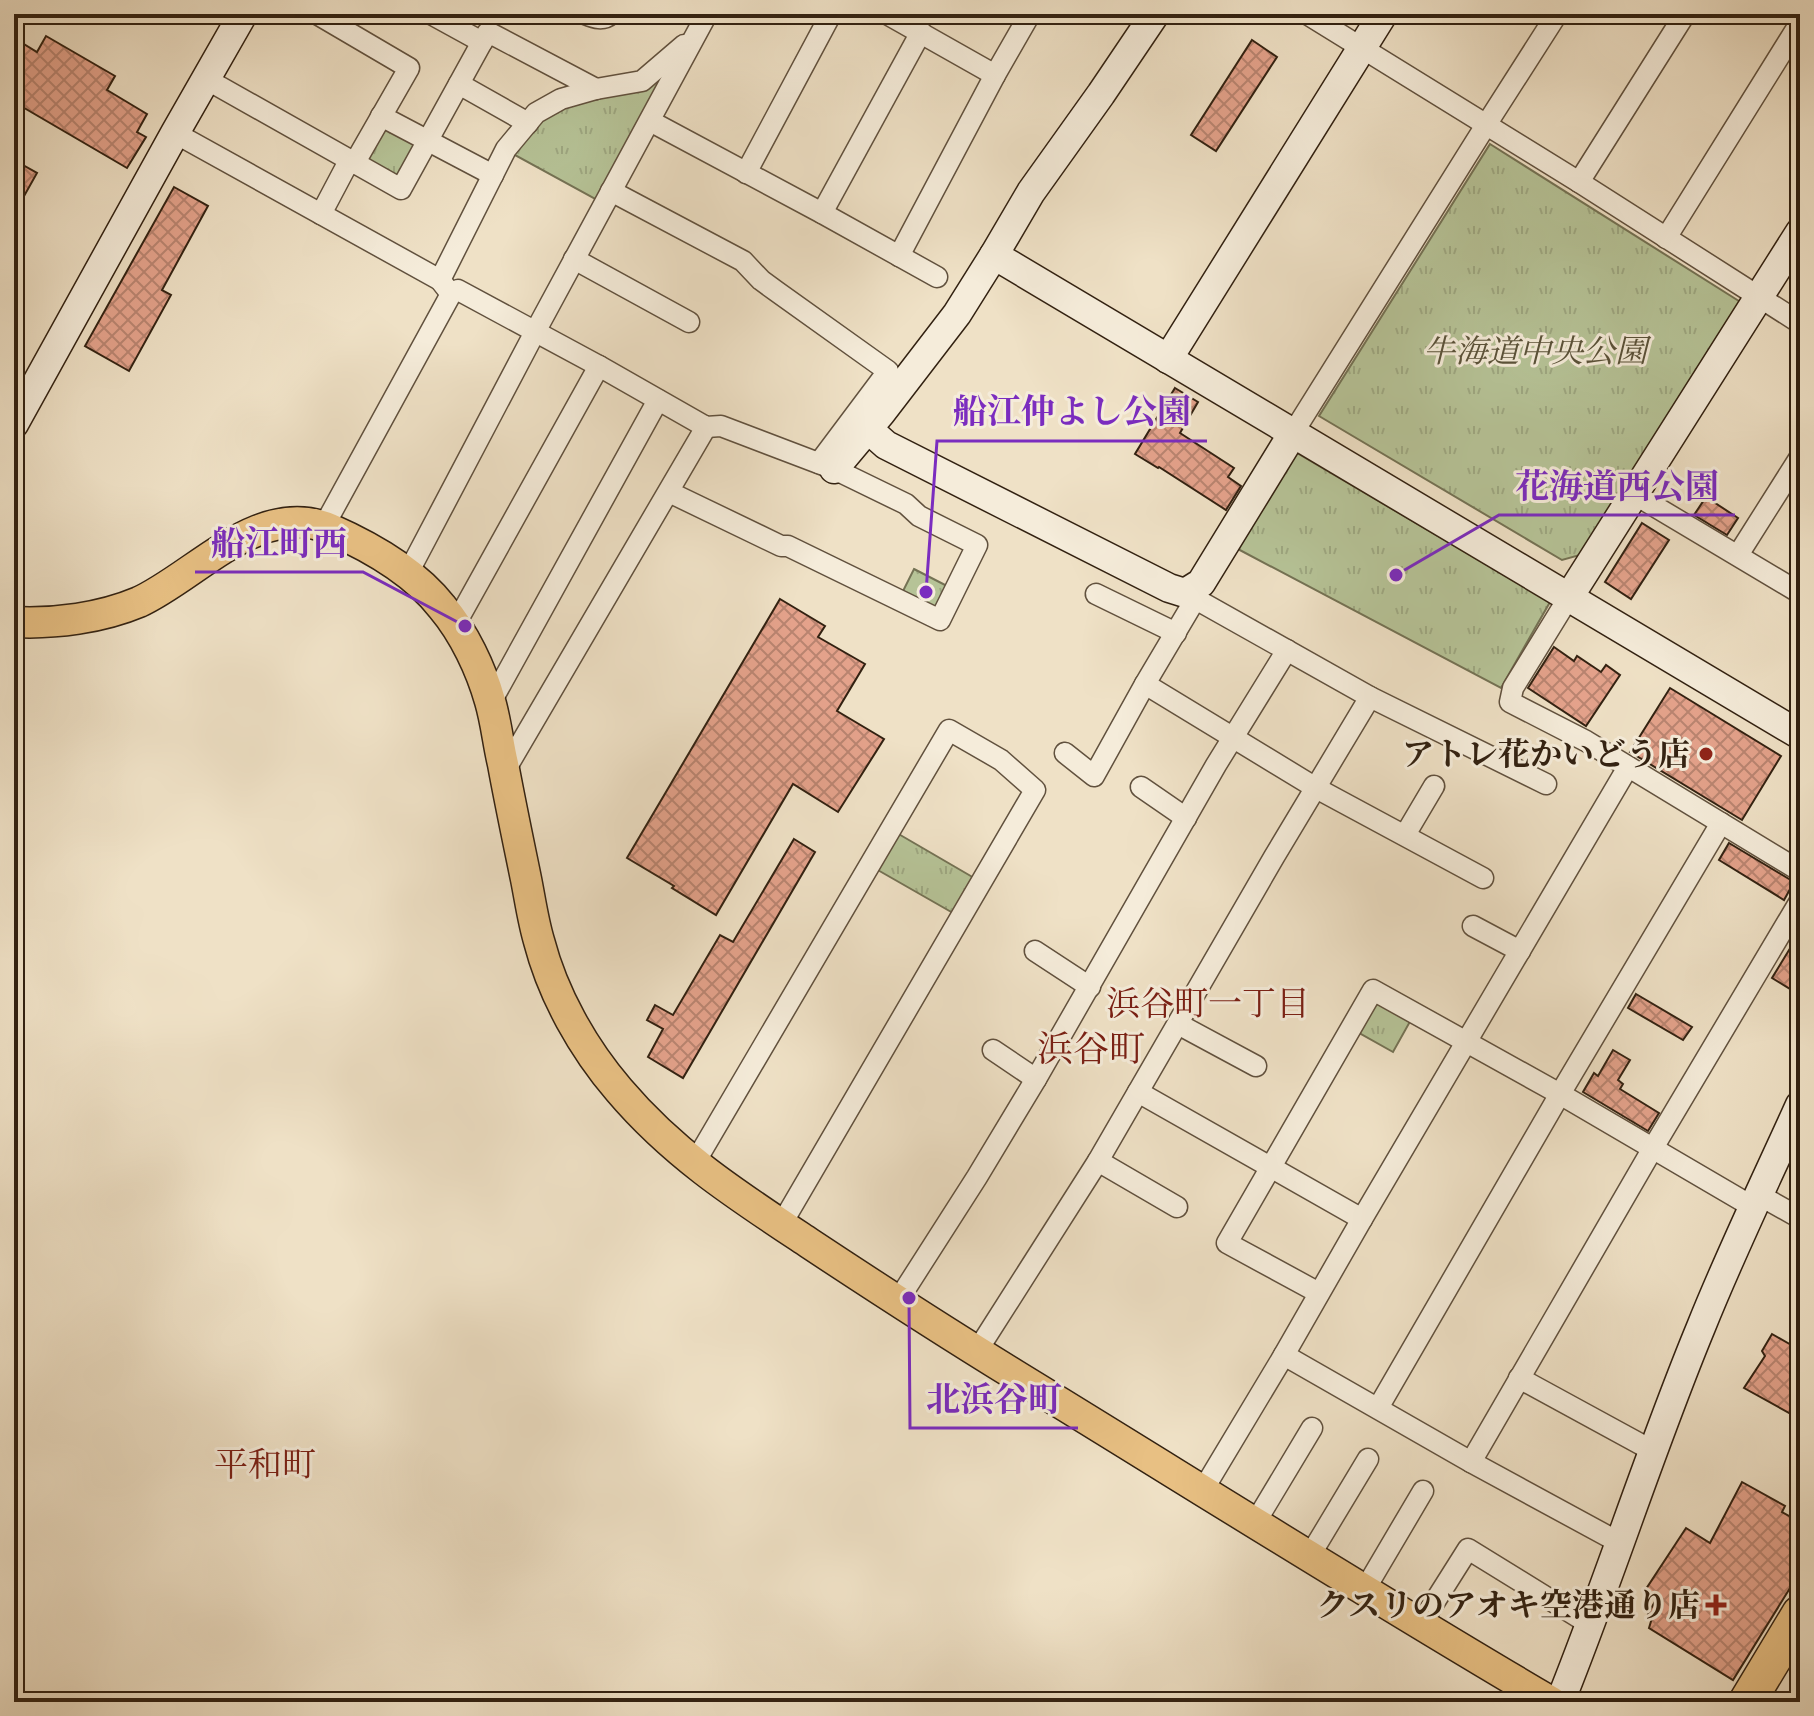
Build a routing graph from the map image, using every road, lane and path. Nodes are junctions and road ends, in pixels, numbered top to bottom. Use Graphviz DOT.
graph roads {
  1 [pos="243,14"];
  2 [pos="431,14"];
  3 [pos="585,14"];
  4 [pos="611,14"];
  5 [pos="707,14"];
  6 [pos="831,14"];
  7 [pos="887,14"];
  8 [pos="1030,14"];
  9 [pos="1155,14"];
  10 [pos="1307,14"];
  11 [pos="1383,14"];
  12 [pos="1557,14"];
  13 [pos="1685,14"];
  14 [pos="329,17"];
  15 [pos="1800,23"];
  16 [pos="920,25"];
  17 [pos="694,37"];
  18 [pos="482,42"];
  19 [pos="1361,48"];
  20 [pos="995,75"];
  21 [pos="206,79"];
  22 [pos="459,84"];
  23 [pos="596,89"];
  24 [pos="381,116"];
  25 [pos="650,121"];
  26 [pos="528,123"];
  27 [pos="1486,125"];
  28 [pos="175,133"];
  29 [pos="428,140"];
  30 [pos="352,162"];
  31 [pos="746,173"];
  32 [pos="493,175"];
  33 [pos="1579,182"];
  34 [pos="611,191"];
  35 [pos="822,213"];
  36 [pos="321,214"];
  37 [pos="1800,232"];
  38 [pos="1666,238"];
  39 [pos="994,255"];
  40 [pos="899,256"];
  41 [pos="574,259"];
  42 [pos="937,277"];
  43 [pos="446,287"];
  44 [pos="1759,297"];
  45 [pos="689,322"];
  46 [pos="1800,323"];
  47 [pos="535,332"];
  48 [pos="1168,359"];
  49 [pos="599,366"];
  50 [pos="658,400"];
  51 [pos="14,424"];
  52 [pos="706,427"];
  53 [pos="868,429"];
  54 [pos="1293,433"];
  55 [pos="1800,457"];
  56 [pos="826,466"];
  57 [pos="669,492"];
  58 [pos="1634,494"];
  59 [pos="324,526"];
  60 [pos="1738,555"];
  61 [pos="408,573"];
  62 [pos="1800,593"];
  63 [pos="1096,594"];
  64 [pos="1191,596"];
  65 [pos="1569,597"];
  66 [pos="14,622"];
  67 [pos="455,625"];
  68 [pos="1176,633"];
  69 [pos="1287,650"];
  70 [pos="1145,684"];
  71 [pos="1370,697"];
  72 [pos="491,702"];
  73 [pos="1800,735"];
  74 [pos="1233,738"];
  75 [pos="1065,753"];
  76 [pos="1628,767"];
  77 [pos="504,772"];
  78 [pos="1546,784"];
  79 [pos="1434,786"];
  80 [pos="1141,787"];
  81 [pos="1316,788"];
  82 [pos="1186,818"];
  83 [pos="1721,823"];
  84 [pos="1405,835"];
  85 [pos="1800,871"];
  86 [pos="1483,878"];
  87 [pos="1800,901"];
  88 [pos="1473,926"];
  89 [pos="1035,951"];
  90 [pos="1520,951"];
  91 [pos="1090,987"];
  92 [pos="1178,1024"];
  93 [pos="1466,1042"];
  94 [pos="993,1050"];
  95 [pos="1256,1066"];
  96 [pos="1036,1079"];
  97 [pos="1138,1092"];
  98 [pos="1560,1094"];
  99 [pos="1800,1105"];
  100 [pos="1653,1148"];
  101 [pos="1098,1161"];
  102 [pos="694,1164"];
  103 [pos="1270,1168"];
  104 [pos="1756,1201"];
  105 [pos="1177,1207"];
  106 [pos="1800,1218"];
  107 [pos="1362,1219"];
  108 [pos="781,1225"];
  109 [pos="1319,1293"];
  110 [pos="897,1302"];
  111 [pos="977,1351"];
  112 [pos="1284,1355"];
  113 [pos="1519,1378"];
  114 [pos="1378,1408"];
  115 [pos="1312,1428"];
  116 [pos="1653,1451"];
  117 [pos="1368,1459"];
  118 [pos="1471,1462"];
  119 [pos="1203,1490"];
  120 [pos="1423,1491"];
  121 [pos="1255,1523"];
  122 [pos="1620,1543"];
  123 [pos="1309,1557"];
  124 [pos="1364,1591"];
  125 [pos="1800,1614"];
  126 [pos="1420,1625"];
  127 [pos="1591,1625"];
  128 [pos="1755,1700"];
  129 [pos="1551,1702"];
  130 [pos="1560,1702"];
  1 -- 21 [label="street"];
  2 -- 18 [label="street"];
  3 -- 4 [label="street"];
  5 -- 17 [label="street"];
  6 -- 31 [label="street"];
  7 -- 16 [label="street"];
  8 -- 20 [label="street"];
  9 -- 39 [label="street"];
  10 -- 19 [label="street"];
  11 -- 19 [label="street"];
  12 -- 27 [label="street"];
  13 -- 33 [label="street"];
  14 -- 24 [label="street"];
  15 -- 38 [label="street"];
  16 -- 20 [label="street"];
  16 -- 35 [label="street"];
  17 -- 23 [label="street"];
  17 -- 25 [label="street"];
  18 -- 22 [label="street"];
  18 -- 23 [label="street"];
  19 -- 27 [label="street"];
  19 -- 48 [label="street"];
  20 -- 40 [label="street"];
  21 -- 28 [label="street"];
  21 -- 30 [label="street"];
  22 -- 26 [label="street"];
  22 -- 29 [label="street"];
  23 -- 26 [label="street"];
  24 -- 29 [label="street"];
  24 -- 30 [label="street"];
  25 -- 31 [label="street"];
  25 -- 34 [label="street"];
  26 -- 32 [label="street"];
  27 -- 33 [label="street"];
  27 -- 54 [label="street"];
  28 -- 36 [label="street"];
  28 -- 51 [label="street"];
  29 -- 30 [label="street"];
  29 -- 32 [label="street"];
  30 -- 36 [label="street"];
  31 -- 35 [label="street"];
  32 -- 43 [label="street"];
  33 -- 38 [label="street"];
  34 -- 41 [label="street"];
  34 -- 56 [label="street"];
  35 -- 40 [label="street"];
  36 -- 43 [label="street"];
  37 -- 44 [label="street"];
  38 -- 44 [label="street"];
  39 -- 48 [label="street"];
  39 -- 53 [label="street"];
  40 -- 42 [label="street"];
  41 -- 45 [label="street"];
  41 -- 47 [label="street"];
  43 -- 47 [label="street"];
  43 -- 59 [label="street"];
  44 -- 46 [label="street"];
  44 -- 58 [label="street"];
  47 -- 49 [label="street"];
  47 -- 61 [label="street"];
  48 -- 54 [label="street"];
  49 -- 50 [label="street"];
  49 -- 67 [label="street"];
  50 -- 52 [label="street"];
  50 -- 72 [label="street"];
  52 -- 56 [label="street"];
  52 -- 57 [label="street"];
  53 -- 56 [label="street"];
  53 -- 64 [label="street"];
  54 -- 64 [label="street"];
  54 -- 65 [label="street"];
  55 -- 60 [label="street"];
  56 -- 57 [label="street"];
  57 -- 77 [label="street"];
  58 -- 60 [label="street"];
  58 -- 65 [label="street"];
  59 -- 61 [label="main road"];
  59 -- 66 [label="main road"];
  60 -- 62 [label="street"];
  61 -- 67 [label="main road"];
  63 -- 68 [label="street"];
  64 -- 68 [label="street"];
  64 -- 69 [label="street"];
  65 -- 73 [label="street"];
  65 -- 76 [label="street"];
  67 -- 72 [label="main road"];
  68 -- 70 [label="street"];
  69 -- 71 [label="street"];
  69 -- 74 [label="street"];
  70 -- 74 [label="street"];
  70 -- 75 [label="street"];
  71 -- 78 [label="street"];
  71 -- 81 [label="street"];
  72 -- 77 [label="main road"];
  74 -- 81 [label="street"];
  74 -- 82 [label="street"];
  76 -- 83 [label="street"];
  76 -- 90 [label="street"];
  77 -- 102 [label="main road"];
  79 -- 84 [label="street"];
  80 -- 82 [label="street"];
  81 -- 84 [label="street"];
  81 -- 92 [label="street"];
  82 -- 91 [label="street"];
  83 -- 85 [label="street"];
  83 -- 98 [label="street"];
  84 -- 86 [label="street"];
  87 -- 100 [label="street"];
  88 -- 90 [label="street"];
  89 -- 91 [label="street"];
  90 -- 93 [label="street"];
  91 -- 96 [label="street"];
  92 -- 95 [label="street"];
  92 -- 97 [label="street"];
  93 -- 98 [label="street"];
  93 -- 103 [label="street"];
  93 -- 107 [label="street"];
  94 -- 96 [label="street"];
  96 -- 110 [label="street"];
  97 -- 101 [label="street"];
  97 -- 103 [label="street"];
  98 -- 100 [label="street"];
  98 -- 114 [label="street"];
  99 -- 104 [label="street"];
  100 -- 104 [label="street"];
  100 -- 113 [label="street"];
  101 -- 105 [label="street"];
  101 -- 111 [label="street"];
  102 -- 108 [label="main road"];
  102 -- 108 [label="street"];
  103 -- 107 [label="street"];
  103 -- 109 [label="street"];
  104 -- 106 [label="street"];
  104 -- 116 [label="street"];
  107 -- 109 [label="street"];
  108 -- 110 [label="main road"];
  109 -- 112 [label="street"];
  110 -- 111 [label="main road"];
  111 -- 119 [label="main road"];
  112 -- 114 [label="street"];
  112 -- 119 [label="street"];
  113 -- 116 [label="street"];
  113 -- 118 [label="street"];
  114 -- 118 [label="street"];
  115 -- 121 [label="street"];
  116 -- 122 [label="street"];
  117 -- 123 [label="street"];
  118 -- 122 [label="street"];
  119 -- 121 [label="main road"];
  120 -- 124 [label="street"];
  121 -- 123 [label="main road"];
  122 -- 127 [label="street"];
  123 -- 124 [label="main road"];
  124 -- 126 [label="main road"];
  125 -- 128 [label="highway"];
  126 -- 127 [label="street"];
  126 -- 129 [label="main road"];
  127 -- 130 [label="street"];
}
